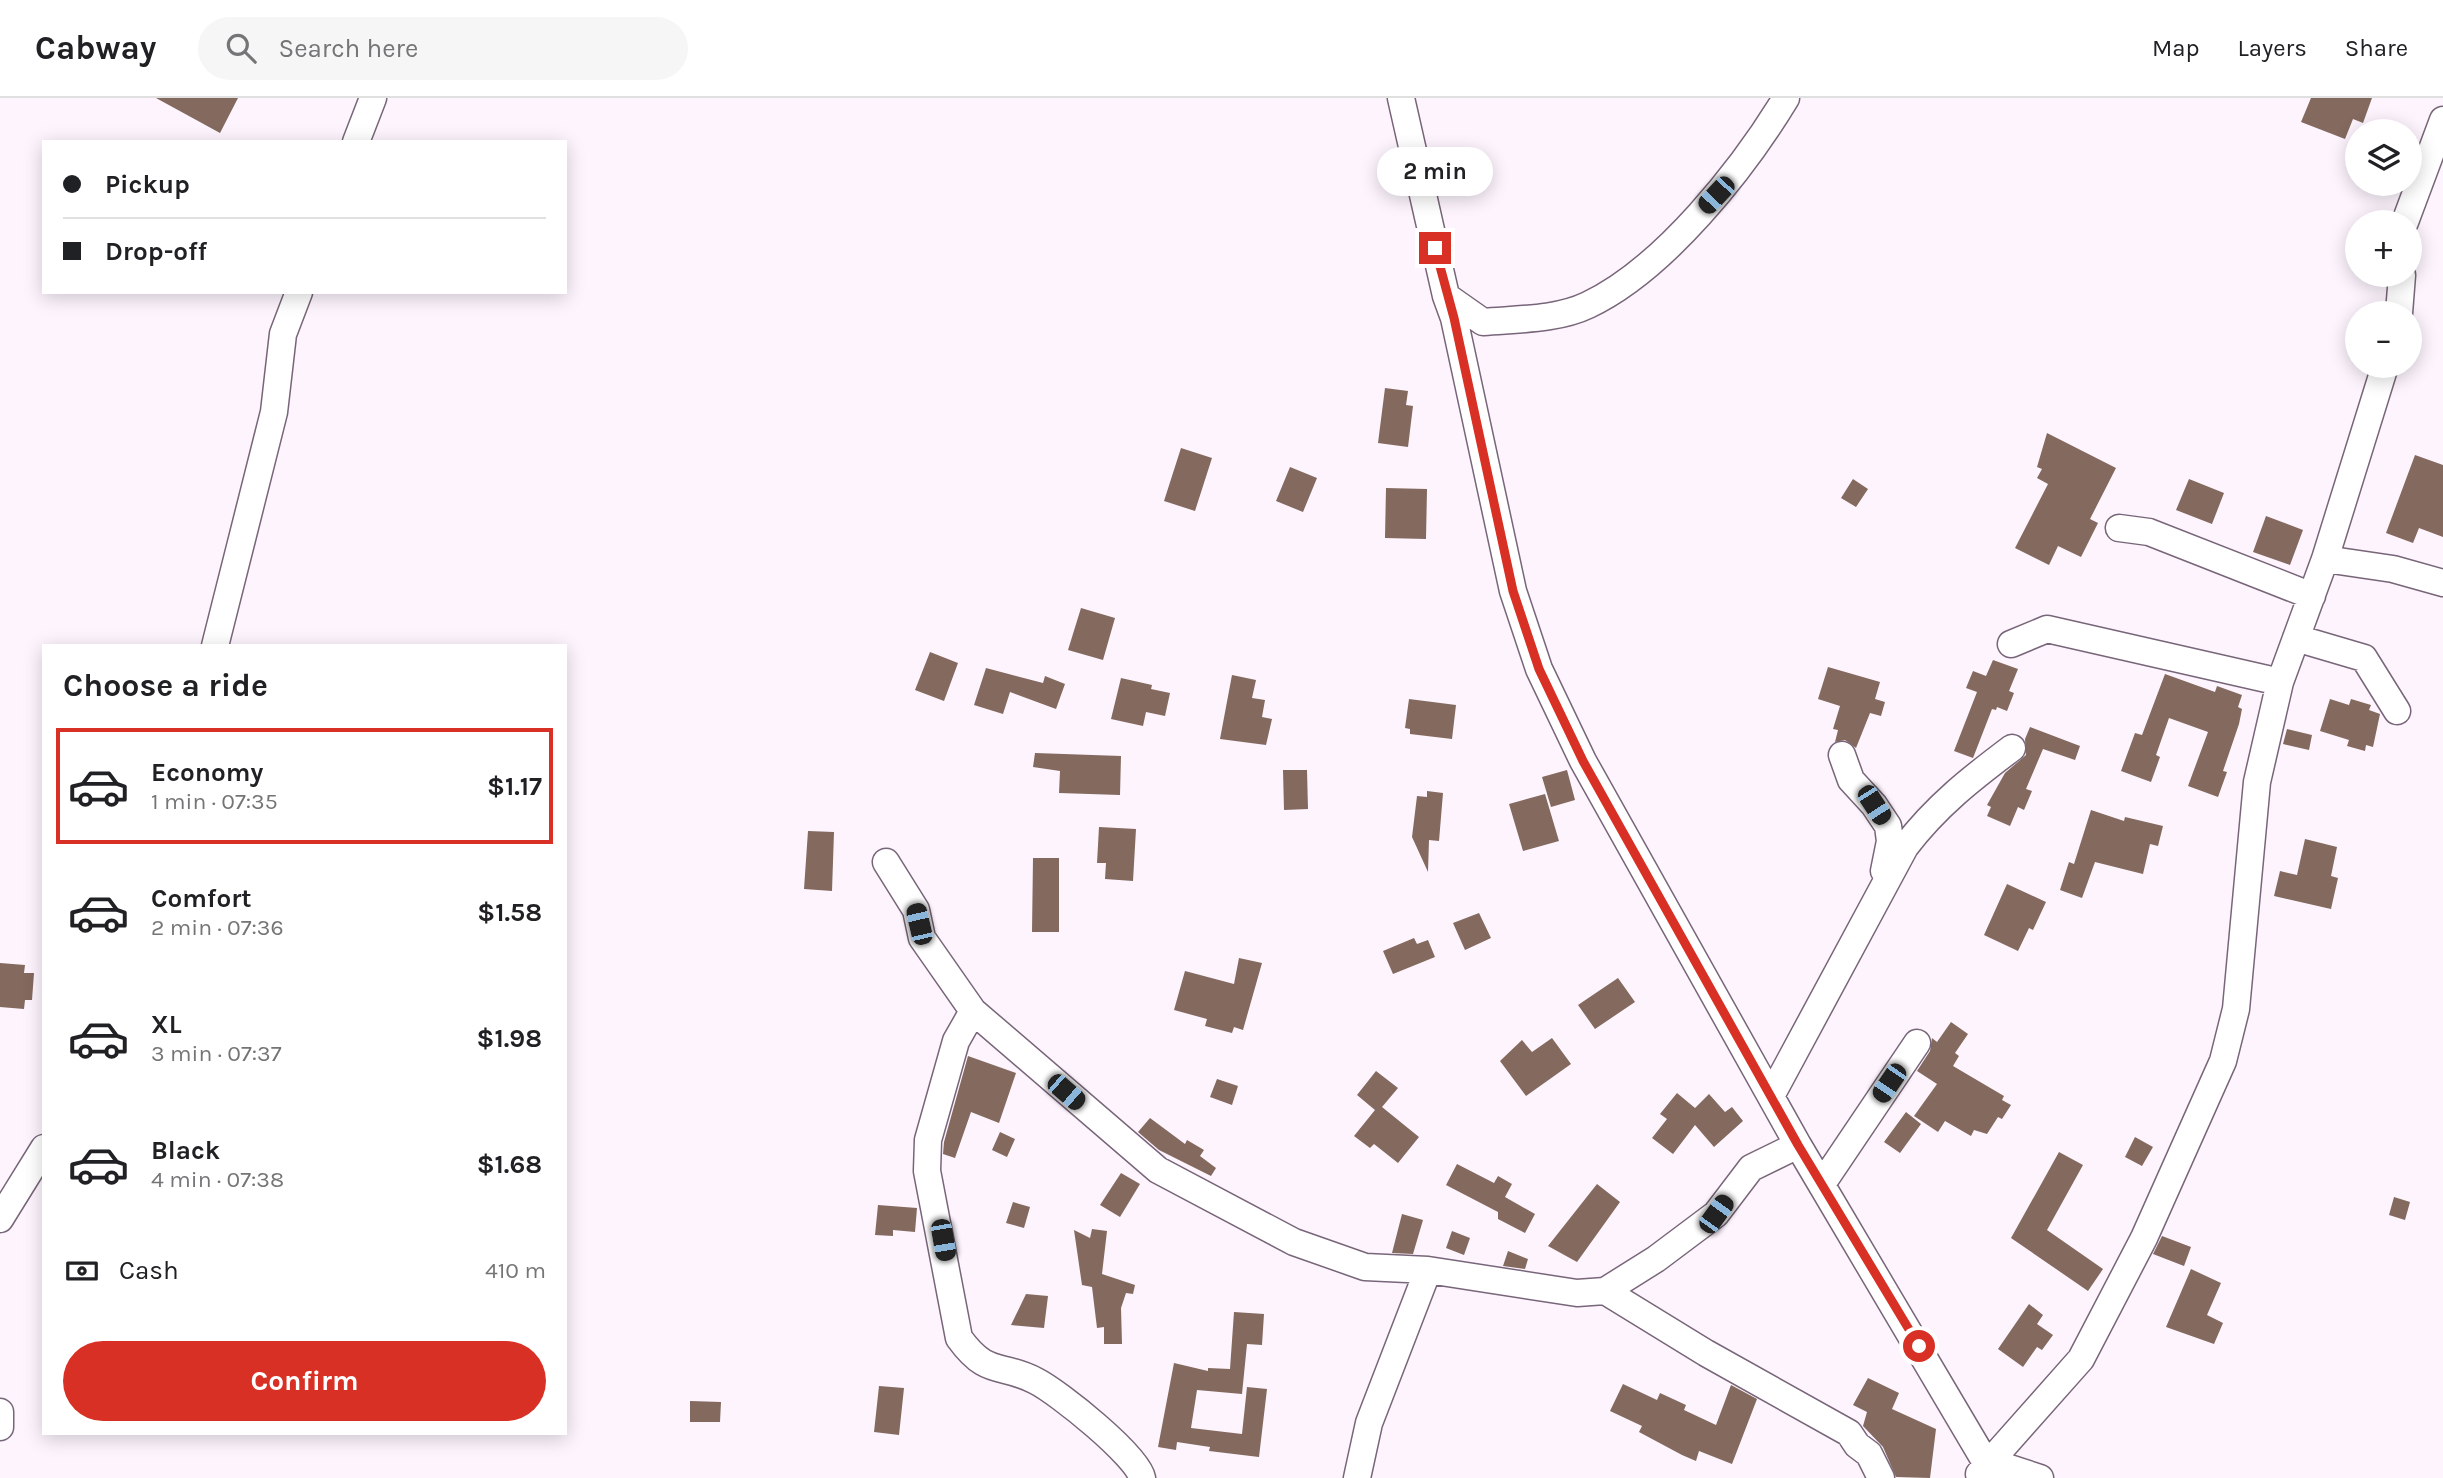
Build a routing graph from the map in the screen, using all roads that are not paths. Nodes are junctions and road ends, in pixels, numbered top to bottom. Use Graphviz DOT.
graph roads {
  1 [pos="373,98"];
  2 [pos="1401,98"];
  3 [pos="1786,98"];
  4 [pos="2443,120"];
  5 [pos="357,140"];
  6 [pos="2409,210"];
  7 [pos="298,294"];
  8 [pos="1446,296"];
  9 [pos="2381,378"];
  10 [pos="2119,528"];
  11 [pos="2325,559"];
  12 [pos="2443,583"];
  13 [pos="2312,596"];
  14 [pos="2296,638"];
  15 [pos="216,644"];
  16 [pos="2011,644"];
  17 [pos="2280,682"];
  18 [pos="2397,711"];
  19 [pos="2012,748"];
  20 [pos="1842,755"];
  21 [pos="886,862"];
  22 [pos="1880,888"];
  23 [pos="973,1012"];
  24 [pos="1917,1043"];
  25 [pos="1771,1096"];
  26 [pos="1798,1145"];
  27 [pos="42,1151"];
  28 [pos="1822,1184"];
  29 [pos="0,1219"];
  30 [pos="1428,1270"];
  31 [pos="1605,1291"];
  32 [pos="0,1412"];
  33 [pos="0,1427"];
  34 [pos="1986,1472"];
  35 [pos="1142,1478"];
  36 [pos="1357,1478"];
  37 [pos="1881,1478"];
  38 [pos="2040,1478"];
  1 -- 5 [label="street"];
  2 -- 8 [label="street"];
  3 -- 8 [label="street"];
  4 -- 6 [label="street"];
  7 -- 15 [label="street"];
  8 -- 25 [label="street"];
  9 -- 11 [label="street"];
  10 -- 13 [label="street"];
  11 -- 12 [label="street"];
  11 -- 13 [label="street"];
  13 -- 14 [label="street"];
  14 -- 17 [label="street"];
  14 -- 18 [label="street"];
  16 -- 17 [label="street"];
  17 -- 34 [label="street"];
  19 -- 22 [label="street"];
  20 -- 22 [label="street"];
  21 -- 23 [label="street"];
  22 -- 25 [label="street"];
  23 -- 30 [label="street"];
  23 -- 35 [label="street"];
  24 -- 28 [label="street"];
  25 -- 26 [label="street"];
  26 -- 28 [label="street"];
  26 -- 31 [label="street"];
  27 -- 29 [label="street"];
  28 -- 34 [label="street"];
  30 -- 31 [label="street"];
  30 -- 36 [label="street"];
  31 -- 37 [label="street"];
  32 -- 33 [label="street"];
  34 -- 38 [label="street"];
}
